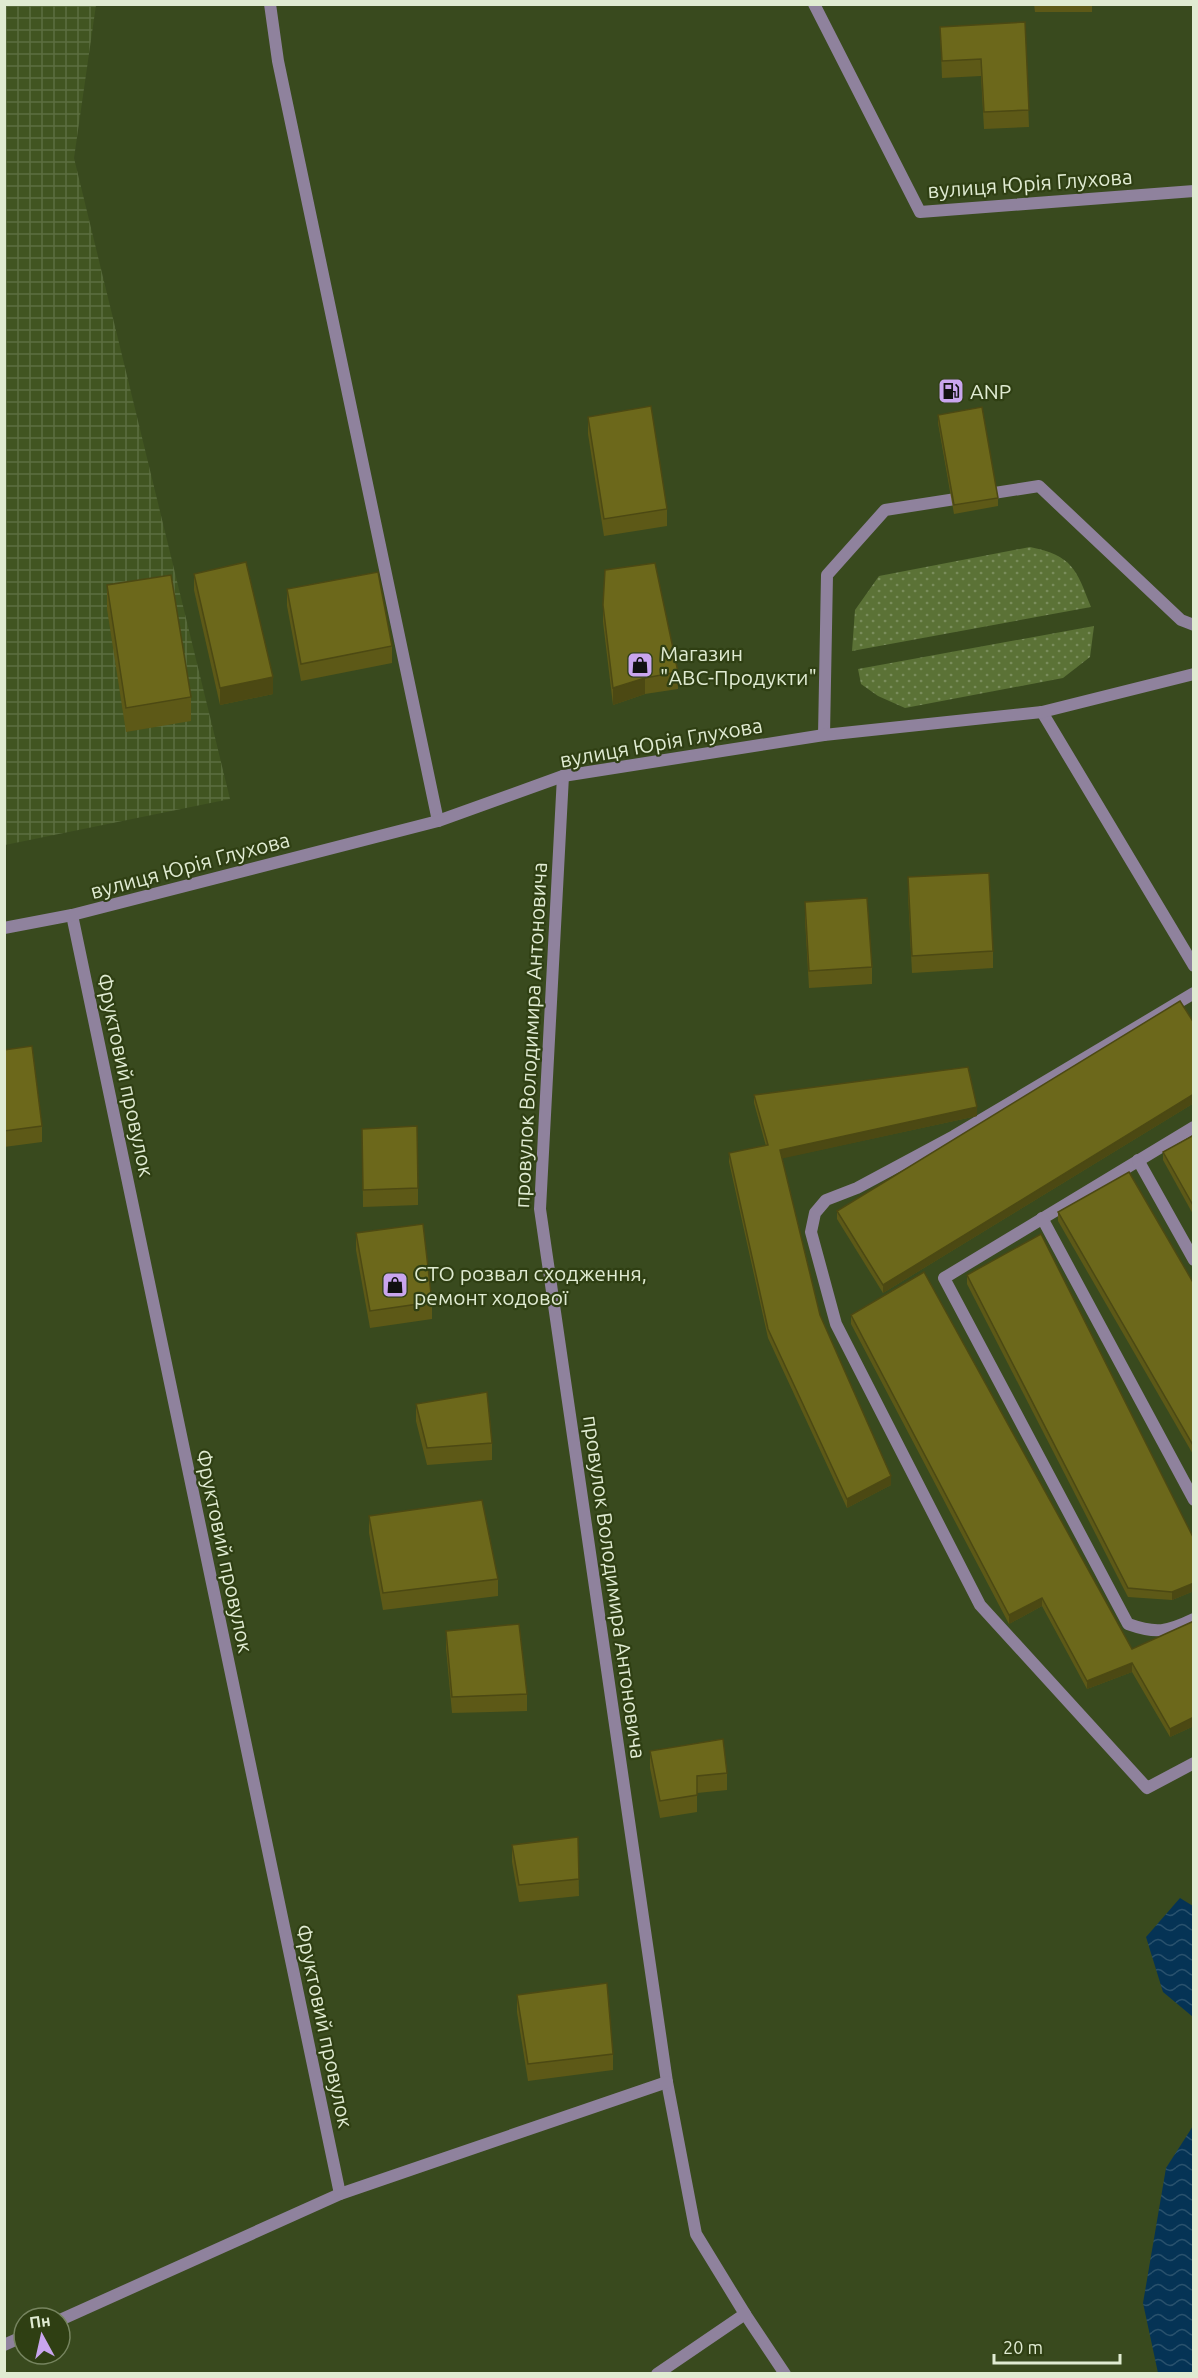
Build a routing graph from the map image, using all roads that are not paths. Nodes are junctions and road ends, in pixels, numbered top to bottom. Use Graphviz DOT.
graph roads {
  1 [pos="270,4"];
  2 [pos="814,4"];
  3 [pos="1194,191"];
  4 [pos="1194,625"];
  5 [pos="1194,674"];
  6 [pos="1042,712"];
  7 [pos="824,735"];
  8 [pos="563,776"];
  9 [pos="438,821"];
  10 [pos="72,915"];
  11 [pos="4,928"];
  12 [pos="1194,966"];
  13 [pos="1194,993"];
  14 [pos="1194,1127"];
  15 [pos="1138,1160"];
  16 [pos="1042,1218"];
  17 [pos="1194,1260"];
  18 [pos="1194,1500"];
  19 [pos="1194,1619"];
  20 [pos="1194,1763"];
  21 [pos="667,2082"];
  22 [pos="340,2194"];
  23 [pos="745,2314"];
  24 [pos="72,2315"];
  25 [pos="657,2373"];
  26 [pos="784,2373"];
  1 -- 9 [label="street"];
  2 -- 3 [label="street, вулиця Юрія Глухова"];
  4 -- 7 [label="street"];
  5 -- 6 [label="street, вулиця Юрія Глухова"];
  6 -- 7 [label="street, вулиця Юрія Глухова"];
  6 -- 12 [label="street"];
  7 -- 8 [label="street, вулиця Юрія Глухова"];
  8 -- 9 [label="street, вулиця Юрія Глухова"];
  8 -- 21 [label="street, провулок Володимира Антоновича"];
  9 -- 10 [label="street, вулиця Юрія Глухова"];
  10 -- 11 [label="street, вулиця Юрія Глухова"];
  10 -- 22 [label="street, Фруктовий провулок"];
  13 -- 20 [label="street"];
  14 -- 15 [label="street"];
  15 -- 16 [label="street"];
  15 -- 17 [label="street"];
  16 -- 18 [label="street"];
  16 -- 19 [label="street"];
  21 -- 22 [label="street"];
  21 -- 23 [label="street, провулок Володимира Антоновича"];
  22 -- 24 [label="street"];
  23 -- 25 [label="street"];
  23 -- 26 [label="street, провулок Володимира Антоновича"];
}
